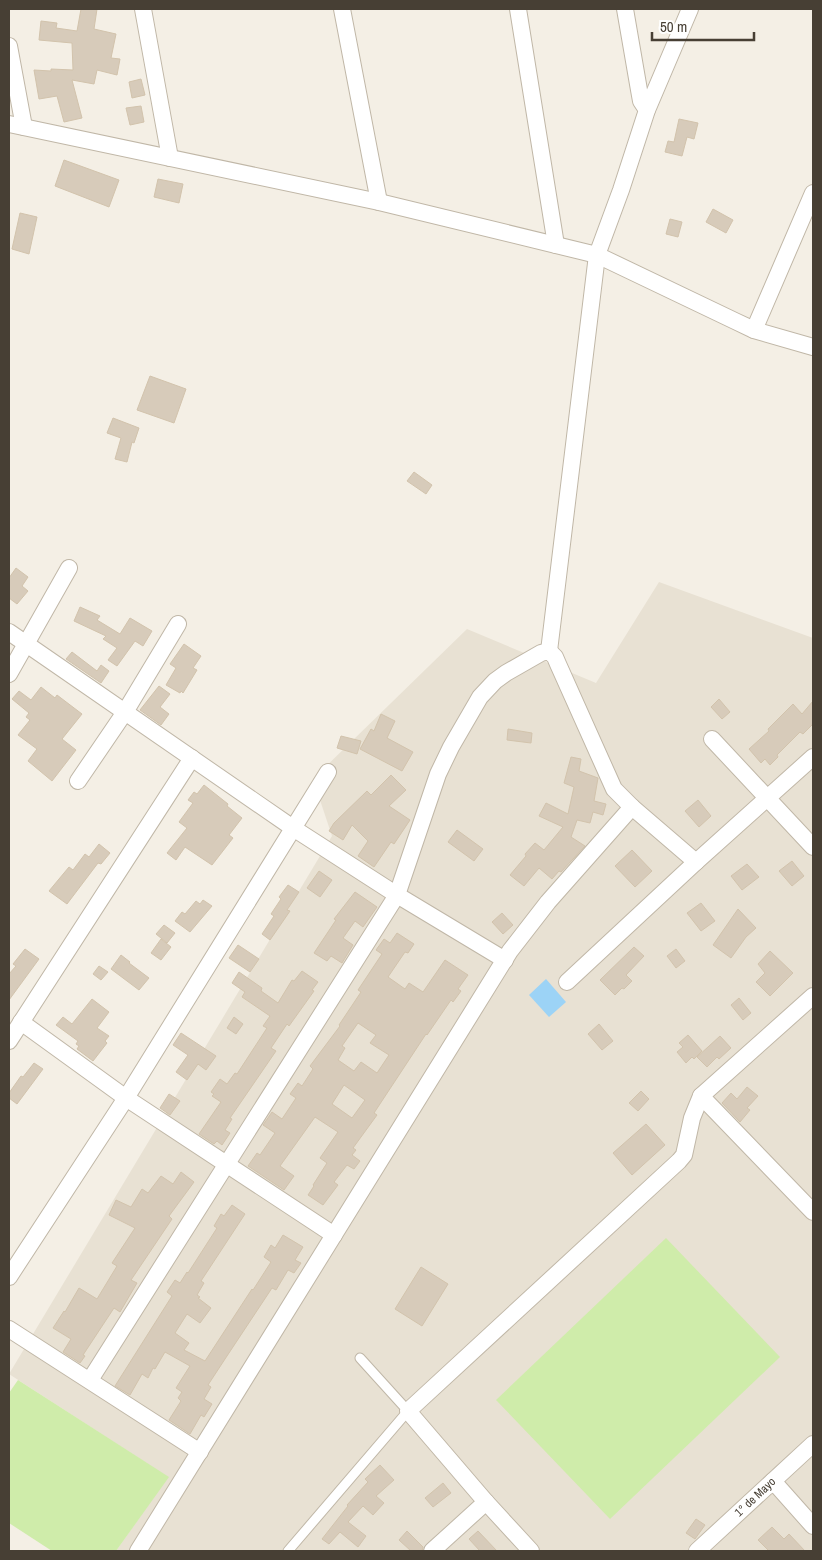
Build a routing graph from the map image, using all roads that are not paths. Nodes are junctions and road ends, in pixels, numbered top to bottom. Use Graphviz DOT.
graph roads {
  1 [pos="143,9"];
  2 [pos="342,9"];
  3 [pos="518,9"];
  4 [pos="625,9"];
  5 [pos="690,9"];
  6 [pos="9,46"];
  7 [pos="647,110"];
  8 [pos="16,125"];
  9 [pos="170,158"];
  10 [pos="813,193"];
  11 [pos="379,202"];
  12 [pos="556,245"];
  13 [pos="597,255"];
  14 [pos="754,330"];
  15 [pos="813,347"];
  16 [pos="69,568"];
  17 [pos="178,624"];
  18 [pos="9,632"];
  19 [pos="25,643"];
  20 [pos="549,651"];
  21 [pos="9,674"];
  22 [pos="125,712"];
  23 [pos="712,739"];
  24 [pos="813,757"];
  25 [pos="192,758"];
  26 [pos="328,772"];
  27 [pos="78,782"];
  28 [pos="768,798"];
  29 [pos="632,807"];
  30 [pos="293,828"];
  31 [pos="813,847"];
  32 [pos="696,862"];
  33 [pos="397,895"];
  34 [pos="505,960"];
  35 [pos="567,982"];
  36 [pos="813,996"];
  37 [pos="21,1022"];
  38 [pos="9,1041"];
  39 [pos="701,1096"];
  40 [pos="126,1098"];
  41 [pos="227,1164"];
  42 [pos="813,1212"];
  43 [pos="334,1235"];
  44 [pos="9,1277"];
  45 [pos="9,1328"];
  46 [pos="360,1358"];
  47 [pos="90,1380"];
  48 [pos="408,1411"];
  49 [pos="813,1444"];
  50 [pos="200,1452"];
  51 [pos="772,1481"];
  52 [pos="486,1502"];
  53 [pos="813,1526"];
  54 [pos="138,1551"];
  55 [pos="288,1551"];
  56 [pos="432,1551"];
  57 [pos="531,1551"];
  58 [pos="697,1551"];
  1 -- 9 [label="street"];
  2 -- 11 [label="street"];
  3 -- 12 [label="street"];
  4 -- 7 [label="street"];
  5 -- 7 [label="street"];
  6 -- 8 [label="street"];
  7 -- 13 [label="street"];
  8 -- 9 [label="street"];
  9 -- 11 [label="street"];
  10 -- 14 [label="street"];
  11 -- 12 [label="street"];
  12 -- 13 [label="street"];
  13 -- 14 [label="street"];
  13 -- 20 [label="street"];
  14 -- 15 [label="street"];
  16 -- 19 [label="street"];
  17 -- 22 [label="street"];
  18 -- 19 [label="street"];
  19 -- 21 [label="street"];
  19 -- 22 [label="street"];
  20 -- 29 [label="street"];
  20 -- 33 [label="street"];
  22 -- 25 [label="street"];
  22 -- 27 [label="street"];
  23 -- 28 [label="street"];
  24 -- 28 [label="street"];
  25 -- 30 [label="street"];
  25 -- 37 [label="street"];
  26 -- 30 [label="street"];
  28 -- 31 [label="street"];
  28 -- 32 [label="street"];
  29 -- 32 [label="street"];
  29 -- 34 [label="street"];
  30 -- 33 [label="street"];
  30 -- 40 [label="street"];
  32 -- 35 [label="street"];
  33 -- 34 [label="street"];
  33 -- 41 [label="street"];
  34 -- 43 [label="street"];
  36 -- 39 [label="street"];
  37 -- 38 [label="street"];
  37 -- 40 [label="street"];
  39 -- 42 [label="street"];
  39 -- 48 [label="street"];
  40 -- 41 [label="street"];
  40 -- 44 [label="street"];
  41 -- 43 [label="street"];
  41 -- 47 [label="street"];
  43 -- 50 [label="street"];
  45 -- 47 [label="street"];
  46 -- 48 [label="lane"];
  47 -- 50 [label="street"];
  48 -- 52 [label="street"];
  48 -- 55 [label="lane"];
  49 -- 51 [label="street, 1° de Mayo"];
  50 -- 54 [label="street"];
  51 -- 53 [label="street"];
  51 -- 58 [label="street, 1° de Mayo"];
  52 -- 56 [label="street"];
  52 -- 57 [label="street"];
}
